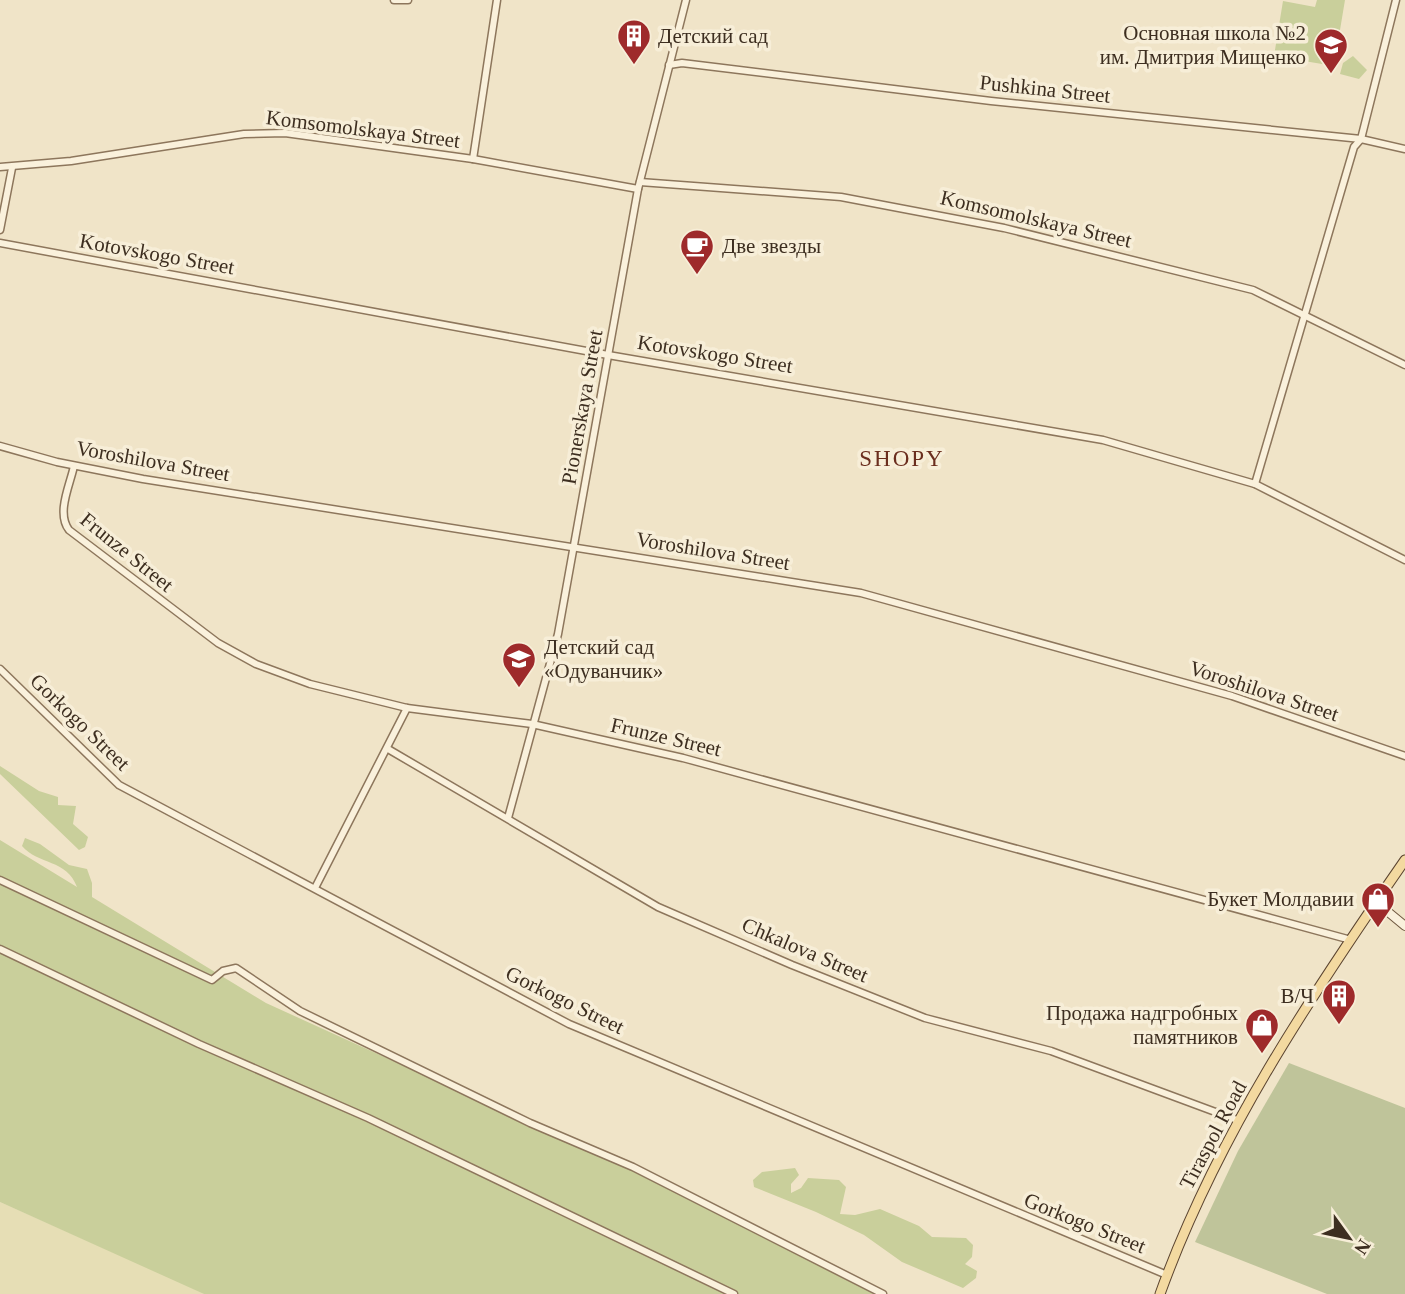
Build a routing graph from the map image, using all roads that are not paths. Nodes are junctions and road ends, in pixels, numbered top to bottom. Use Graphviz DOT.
graph roads {
  1 [pos="394,0"];
  2 [pos="408,0"];
  3 [pos="497,0"];
  4 [pos="686,0"];
  5 [pos="1396,0"];
  6 [pos="673,51"];
  7 [pos="682,63"];
  8 [pos="669,65"];
  9 [pos="1360,139"];
  10 [pos="1405,149"];
  11 [pos="473,159"];
  12 [pos="0,167"];
  13 [pos="12,168"];
  14 [pos="639,185"];
  15 [pos="0,230"];
  16 [pos="0,243"];
  17 [pos="1303,312"];
  18 [pos="608,355"];
  19 [pos="1405,365"];
  20 [pos="0,446"];
  21 [pos="74,466"];
  22 [pos="1255,484"];
  23 [pos="575,547"];
  24 [pos="1405,560"];
  25 [pos="0,669"];
  26 [pos="407,708"];
  27 [pos="532,724"];
  28 [pos="387,749"];
  29 [pos="1405,756"];
  30 [pos="508,818"];
  31 [pos="1405,860"];
  32 [pos="0,880"];
  33 [pos="315,888"];
  34 [pos="1376,902"];
  35 [pos="1405,926"];
  36 [pos="1352,940"];
  37 [pos="0,949"];
  38 [pos="1237,1120"];
  39 [pos="1167,1275"];
  40 [pos="734,1294"];
  41 [pos="883,1294"];
  42 [pos="1160,1294"];
  1 -- 2 [label="street"];
  3 -- 11 [label="street"];
  4 -- 6 [label="street, Pionerskaya Street"];
  5 -- 9 [label="street"];
  6 -- 7 [label="street"];
  6 -- 8 [label="street, Pionerskaya Street"];
  7 -- 8 [label="street, Pushkina Street"];
  7 -- 9 [label="street, Pushkina Street"];
  8 -- 14 [label="street, Pionerskaya Street"];
  9 -- 10 [label="street, Pushkina Street"];
  9 -- 17 [label="street"];
  11 -- 13 [label="street, Komsomolskaya Street"];
  11 -- 14 [label="street, Komsomolskaya Street"];
  12 -- 13 [label="street, Komsomolskaya Street"];
  13 -- 15 [label="street"];
  14 -- 17 [label="street, Komsomolskaya Street"];
  14 -- 18 [label="street, Pionerskaya Street"];
  16 -- 18 [label="street, Kotovskogo Street"];
  17 -- 19 [label="street, Komsomolskaya Street"];
  17 -- 22 [label="street"];
  18 -- 22 [label="street, Kotovskogo Street"];
  18 -- 23 [label="street, Pionerskaya Street"];
  20 -- 21 [label="street, Voroshilova Street"];
  21 -- 23 [label="street, Voroshilova Street"];
  21 -- 26 [label="street, Frunze Street"];
  22 -- 24 [label="street, Kotovskogo Street"];
  23 -- 27 [label="street, Pionerskaya Street"];
  23 -- 29 [label="street, Voroshilova Street"];
  25 -- 33 [label="street, Gorkogo Street"];
  26 -- 27 [label="street, Frunze Street"];
  26 -- 28 [label="street"];
  27 -- 30 [label="street, Pionerskaya Street"];
  27 -- 36 [label="street, Frunze Street"];
  28 -- 30 [label="street, Chkalova Street"];
  28 -- 33 [label="street"];
  30 -- 38 [label="street, Chkalova Street"];
  31 -- 34 [label="main road, Tiraspol Road"];
  32 -- 41 [label="street"];
  33 -- 39 [label="street, Gorkogo Street"];
  34 -- 35 [label="main road"];
  34 -- 36 [label="main road, Tiraspol Road"];
  36 -- 38 [label="main road, Tiraspol Road"];
  37 -- 40 [label="street"];
  38 -- 39 [label="main road, Tiraspol Road"];
  39 -- 42 [label="main road, Tiraspol Road"];
}
